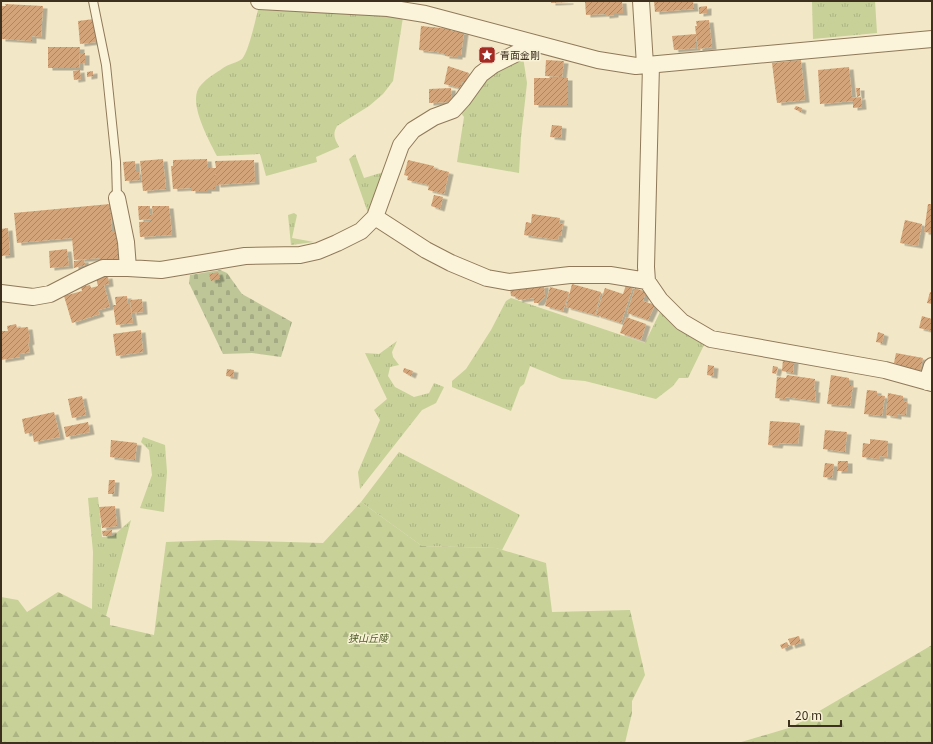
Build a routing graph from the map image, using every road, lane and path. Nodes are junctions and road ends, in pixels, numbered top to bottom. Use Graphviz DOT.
graph roads {
  1 [pos="93,1"];
  2 [pos="259,1"];
  3 [pos="641,1"];
  4 [pos="932,39"];
  5 [pos="535,44"];
  6 [pos="648,65"];
  7 [pos="117,198"];
  8 [pos="375,217"];
  9 [pos="128,268"];
  10 [pos="647,281"];
  11 [pos="1,293"];
  12 [pos="932,366"];
  13 [pos="930,383"];
  1 -- 7 [label="lane"];
  2 -- 5 [label="street"];
  3 -- 6 [label="street"];
  4 -- 6 [label="street"];
  5 -- 6 [label="street"];
  5 -- 8 [label="street"];
  6 -- 10 [label="street"];
  7 -- 9 [label="street"];
  8 -- 9 [label="street"];
  8 -- 10 [label="street"];
  9 -- 11 [label="street"];
  10 -- 13 [label="street"];
  12 -- 13 [label="street"];
}
